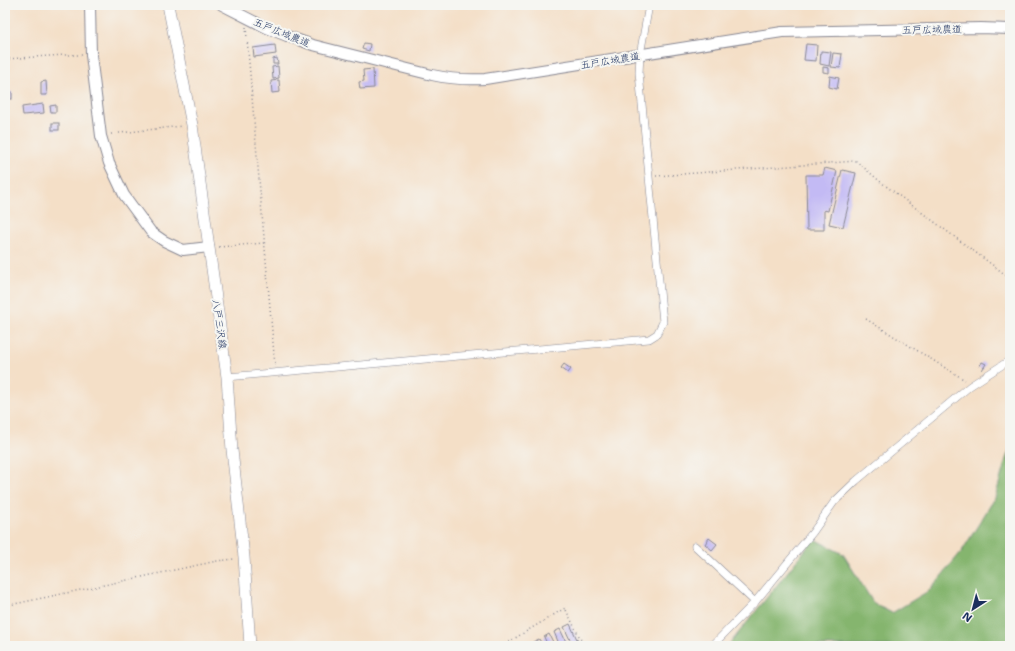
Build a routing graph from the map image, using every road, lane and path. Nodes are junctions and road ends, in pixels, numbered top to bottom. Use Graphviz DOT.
graph roads {
  1 [pos="90,5"];
  2 [pos="168,5"];
  3 [pos="222,5"];
  4 [pos="649,5"];
  5 [pos="245,17"];
  6 [pos="1010,29"];
  7 [pos="640,55"];
  8 [pos="91,56"];
  9 [pos="5,60"];
  10 [pos="192,125"];
  11 [pos="101,136"];
  12 [pos="648,177"];
  13 [pos="264,243"];
  14 [pos="209,247"];
  15 [pos="1010,278"];
  16 [pos="866,319"];
  17 [pos="1010,360"];
  18 [pos="276,372"];
  19 [pos="227,377"];
  20 [pos="970,386"];
  21 [pos="695,546"];
  22 [pos="244,557"];
  23 [pos="755,602"];
  24 [pos="5,606"];
  25 [pos="250,646"];
  26 [pos="502,646"];
  27 [pos="584,646"];
  28 [pos="712,646"];
  1 -- 8 [label="street"];
  2 -- 10 [label="main road, 八戸三沢線"];
  3 -- 5 [label="street, 五戸広域農道"];
  4 -- 7 [label="street"];
  5 -- 7 [label="street, 五戸広域農道"];
  5 -- 13 [label="path"];
  6 -- 7 [label="street, 五戸広域農道"];
  7 -- 12 [label="street"];
  8 -- 9 [label="path"];
  8 -- 11 [label="street"];
  10 -- 11 [label="path"];
  10 -- 14 [label="main road, 八戸三沢線"];
  11 -- 14 [label="street"];
  12 -- 15 [label="path"];
  12 -- 18 [label="street"];
  13 -- 14 [label="path"];
  13 -- 18 [label="path"];
  14 -- 19 [label="main road, 八戸三沢線"];
  16 -- 20 [label="path"];
  17 -- 20 [label="street"];
  18 -- 19 [label="street"];
  19 -- 22 [label="main road, 八戸三沢線"];
  20 -- 23 [label="street"];
  21 -- 23 [label="street"];
  22 -- 24 [label="path"];
  22 -- 25 [label="main road, 八戸三沢線"];
  23 -- 28 [label="street"];
  26 -- 27 [label="path"];
}
